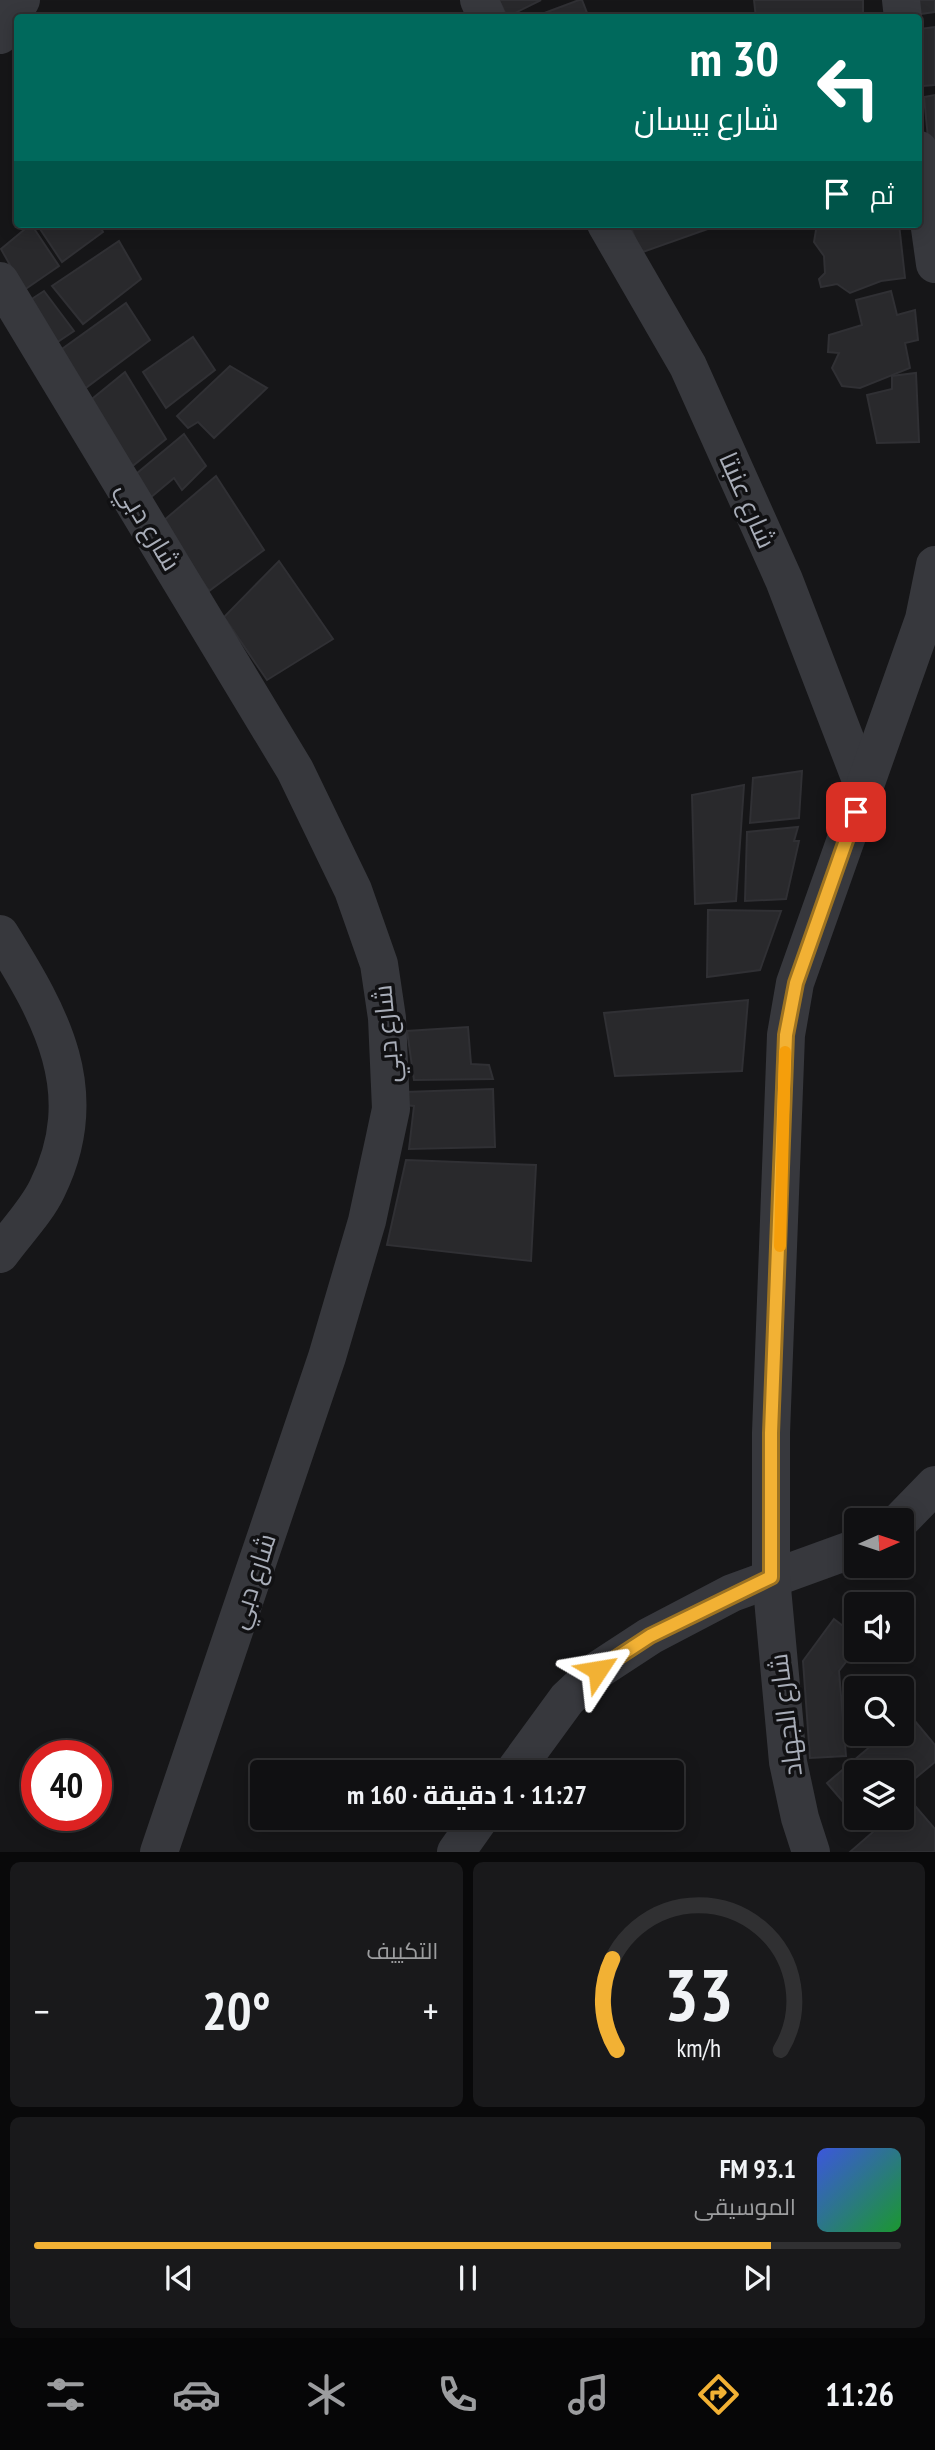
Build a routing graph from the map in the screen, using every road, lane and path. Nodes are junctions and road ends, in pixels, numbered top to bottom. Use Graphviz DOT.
graph roads {
  1 [pos="21,0"];
  2 [pos="0,35"];
  3 [pos="922,171"];
  4 [pos="608,228"];
  5 [pos="935,264"];
  6 [pos="0,281"];
  7 [pos="935,565"];
  8 [pos="864,788"];
  9 [pos="0,934"];
  10 [pos="0,1254"];
  11 [pos="935,1485"];
  12 [pos="913,1508"];
  13 [pos="844,1553"];
  14 [pos="771,1577"];
  15 [pos="522,1760"];
  16 [pos="472,1830"];
  17 [pos="159,1852"];
  18 [pos="456,1852"];
  19 [pos="811,1852"];
  1 -- 2 [label="street"];
  3 -- 5 [label="street"];
  4 -- 8 [label="street, شارع عنبتا"];
  6 -- 17 [label="street, شارع دبي"];
  7 -- 8 [label="street, شارع الجهاد"];
  8 -- 14 [label="street, شارع الجهاد"];
  9 -- 10 [label="street"];
  11 -- 12 [label="street"];
  13 -- 14 [label="street"];
  14 -- 15 [label="street"];
  14 -- 19 [label="street, شارع الجهاد"];
  16 -- 18 [label="street"];
}
